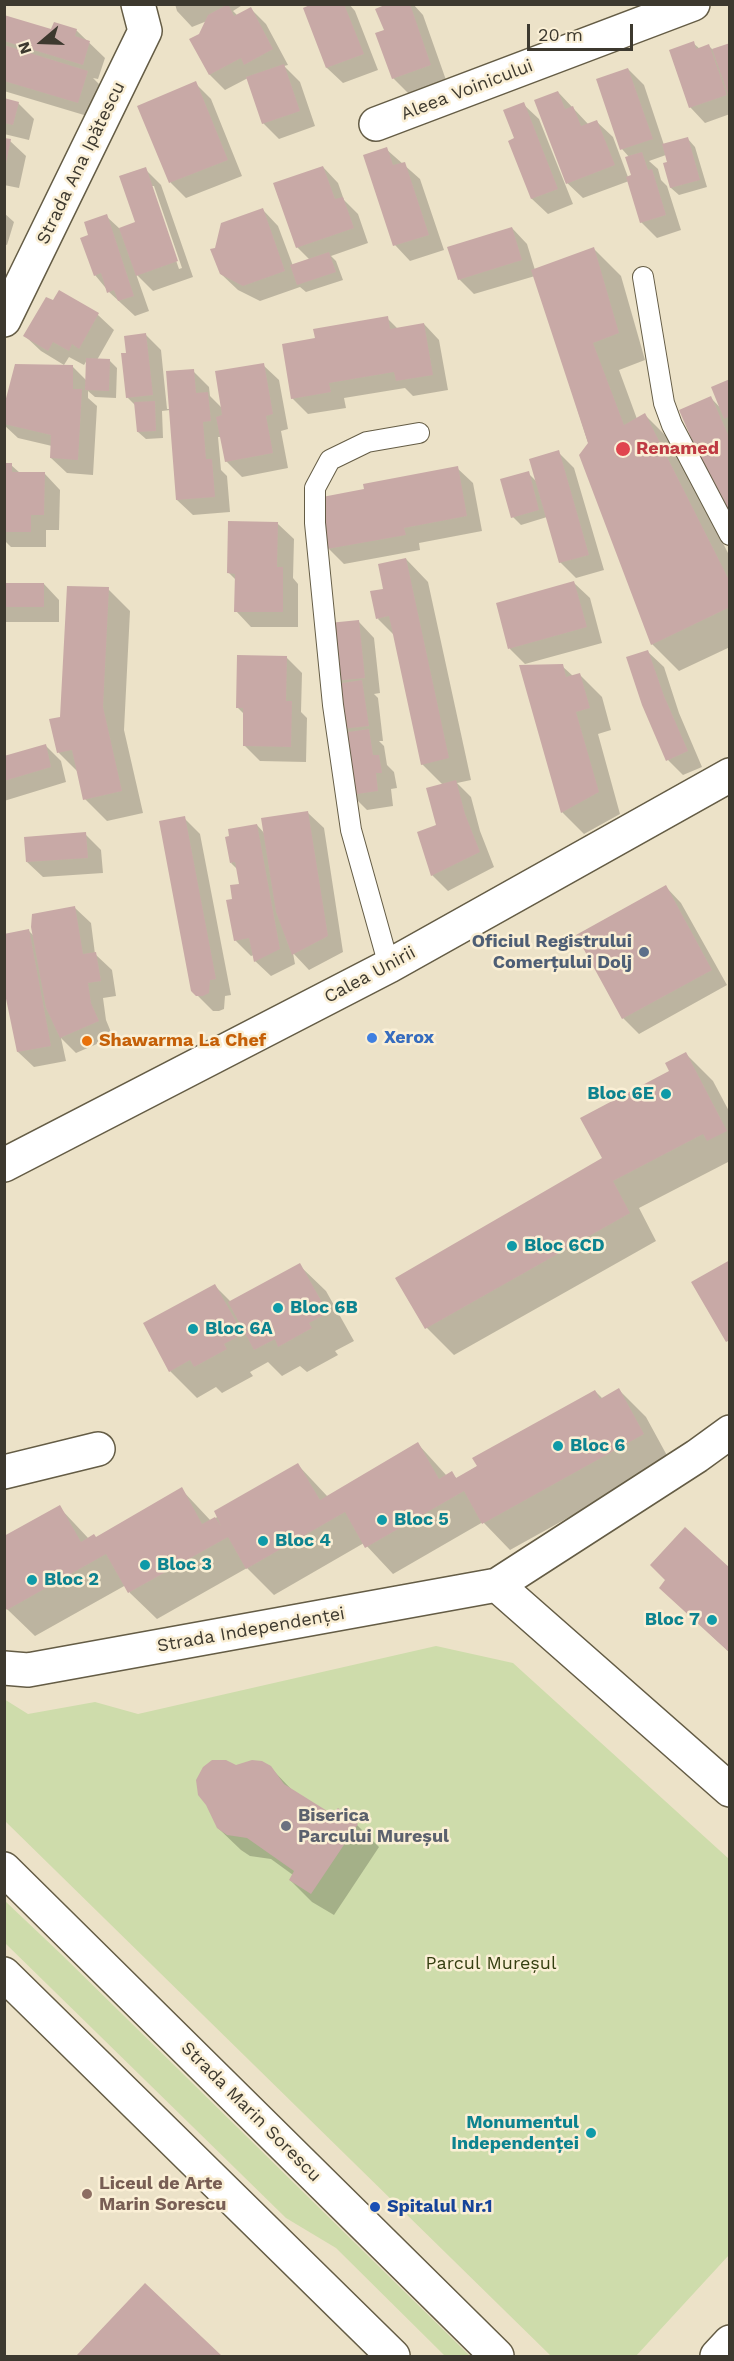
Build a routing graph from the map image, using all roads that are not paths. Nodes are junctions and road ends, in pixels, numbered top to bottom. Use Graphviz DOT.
graph roads {
  1 [pos="138,4"];
  2 [pos="693,4"];
  3 [pos="376,124"];
  4 [pos="643,277"];
  5 [pos="4,320"];
  6 [pos="419,433"];
  7 [pos="729,535"];
  8 [pos="729,775"];
  9 [pos="389,966"];
  10 [pos="4,1165"];
  11 [pos="729,1432"];
  12 [pos="98,1449"];
  13 [pos="4,1472"];
  14 [pos="497,1585"];
  15 [pos="4,1668"];
  16 [pos="729,1790"];
  17 [pos="4,1869"];
  18 [pos="4,1974"];
  19 [pos="729,2342"];
  20 [pos="393,2356"];
  21 [pos="497,2356"];
  22 [pos="717,2356"];
  1 -- 5 [label="main road, Strada Ana Ipătescu"];
  2 -- 3 [label="main road, Aleea Voinicului"];
  4 -- 7 [label="lane"];
  6 -- 9 [label="lane"];
  8 -- 9 [label="main road, Calea Unirii"];
  9 -- 10 [label="main road, Calea Unirii"];
  11 -- 14 [label="main road, Strada Independenței"];
  12 -- 13 [label="main road"];
  14 -- 15 [label="main road, Strada Independenței"];
  14 -- 16 [label="main road"];
  17 -- 21 [label="main road, Strada Marin Sorescu"];
  18 -- 20 [label="main road"];
  19 -- 22 [label="main road"];
}
